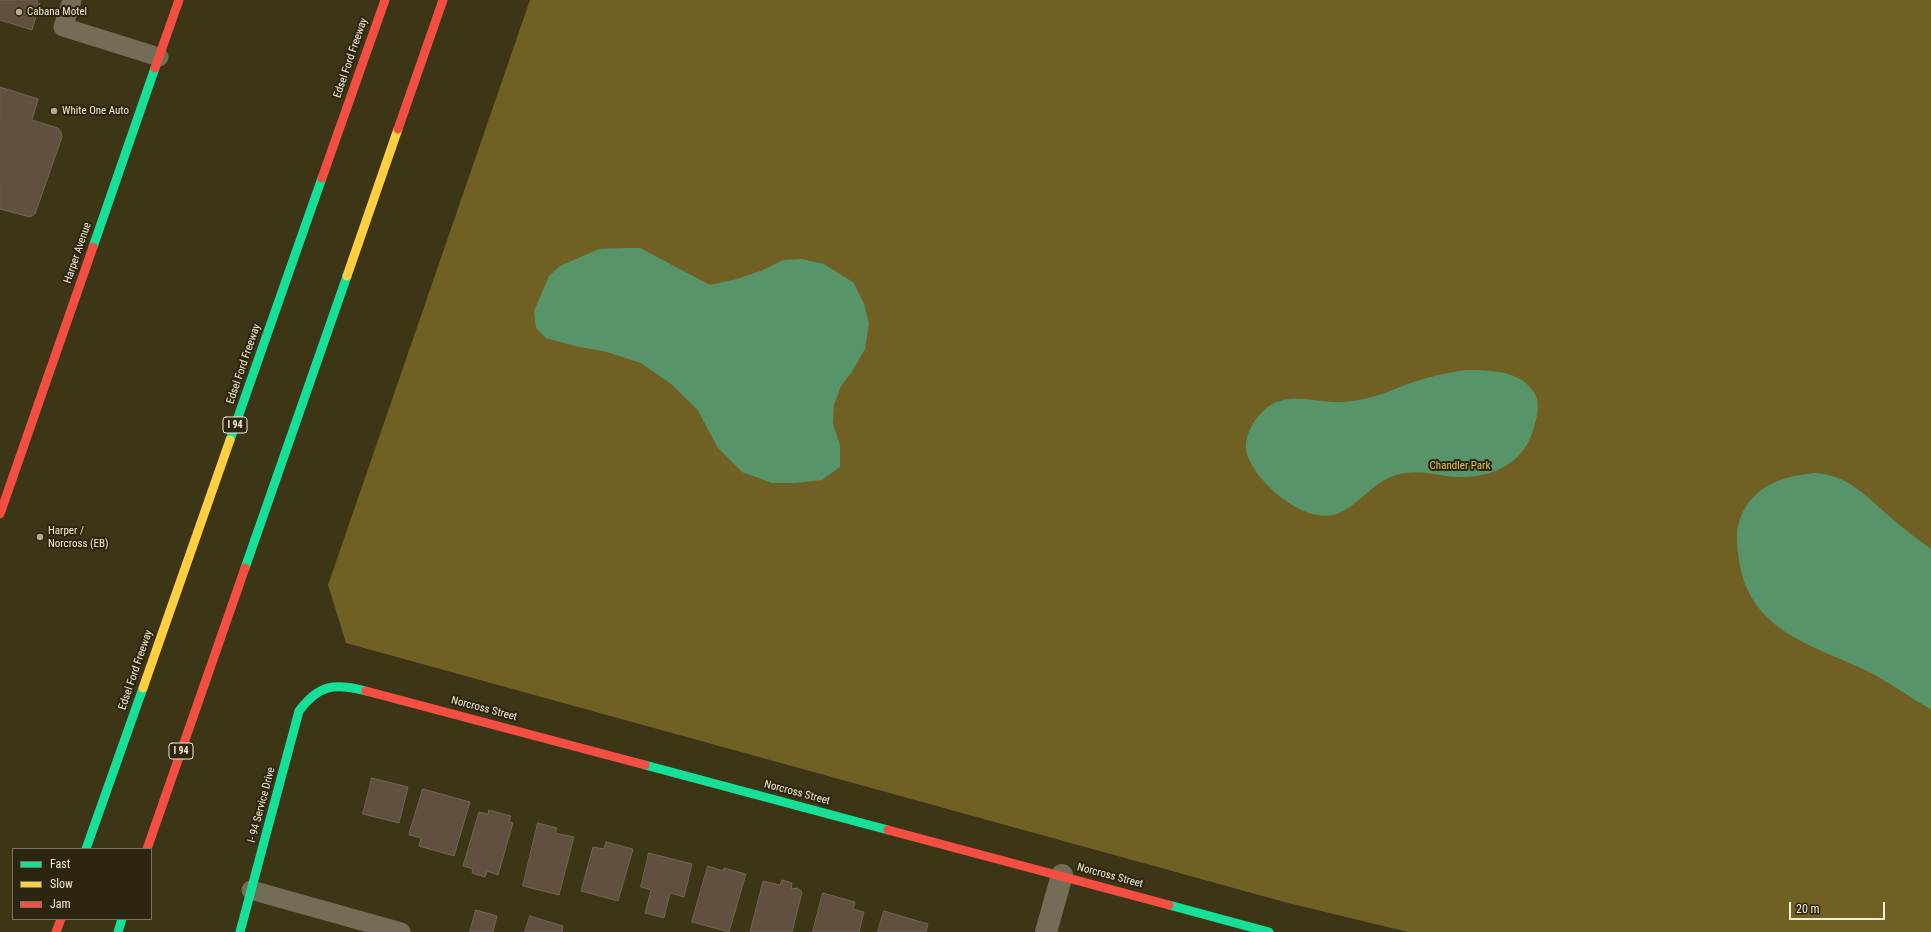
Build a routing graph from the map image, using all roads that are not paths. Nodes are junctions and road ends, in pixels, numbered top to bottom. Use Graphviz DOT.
graph roads {
  1 [pos="72,0"];
  2 [pos="179,0"];
  3 [pos="385,0"];
  4 [pos="443,0"];
  5 [pos="159,57"];
  6 [pos="0,514"];
  7 [pos="318,690"];
  8 [pos="86,848"];
  9 [pos="147,848"];
  10 [pos="1062,876"];
  11 [pos="251,890"];
  12 [pos="61,920"];
  13 [pos="122,920"];
  14 [pos="56,932"];
  15 [pos="118,932"];
  16 [pos="240,932"];
  17 [pos="401,932"];
  18 [pos="1046,932"];
  19 [pos="1269,932"];
  1 -- 5 [label="lane"];
  2 -- 5 [label="main road, Harper Avenue"];
  3 -- 8 [label="main road, Edsel Ford Freeway / I 94"];
  4 -- 9 [label="main road, I 94"];
  5 -- 6 [label="main road, Harper Avenue"];
  7 -- 10 [label="main road, Norcross Street"];
  7 -- 11 [label="main road, I- 94 Service Drive"];
  10 -- 18 [label="street"];
  10 -- 19 [label="main road, Norcross Street"];
  11 -- 16 [label="main road, I- 94 Service Drive"];
  11 -- 17 [label="lane"];
  12 -- 14 [label="main road"];
  13 -- 15 [label="main road"];
}
